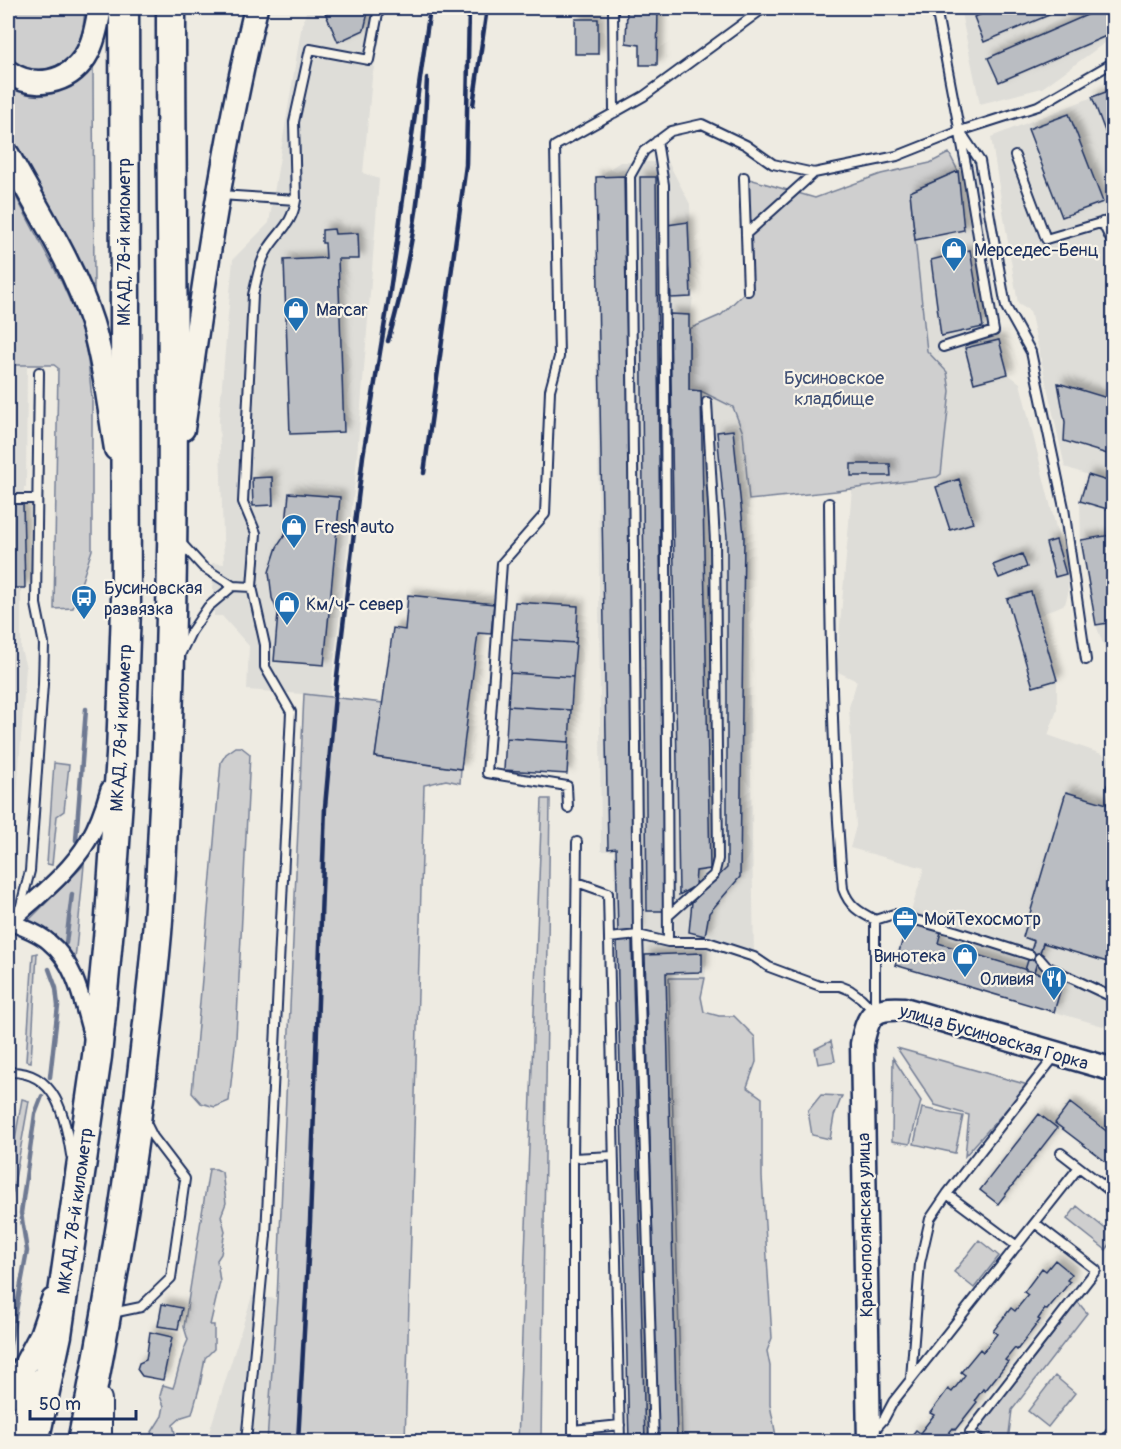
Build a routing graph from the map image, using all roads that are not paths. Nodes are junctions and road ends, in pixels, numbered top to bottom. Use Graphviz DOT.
graph roads {
  1 [pos="100,8"];
  2 [pos="124,8"];
  3 [pos="171,8"];
  4 [pos="256,8"];
  5 [pos="379,8"];
  6 [pos="613,8"];
  7 [pos="764,8"];
  8 [pos="936,8"];
  9 [pos="1113,62"];
  10 [pos="8,72"];
  11 [pos="614,113"];
  12 [pos="960,131"];
  13 [pos="657,141"];
  14 [pos="8,155"];
  15 [pos="1016,156"];
  16 [pos="814,173"];
  17 [pos="744,177"];
  18 [pos="218,194"];
  19 [pos="296,200"];
  20 [pos="1113,219"];
  21 [pos="1102,222"];
  22 [pos="746,234"];
  23 [pos="1113,246"];
  24 [pos="748,291"];
  25 [pos="943,347"];
  26 [pos="39,372"];
  27 [pos="707,402"];
  28 [pos="173,495"];
  29 [pos="8,499"];
  30 [pos="37,499"];
  31 [pos="829,503"];
  32 [pos="126,506"];
  33 [pos="173,527"];
  34 [pos="233,586"];
  35 [pos="252,587"];
  36 [pos="1086,660"];
  37 [pos="171,672"];
  38 [pos="121,754"];
  39 [pos="568,808"];
  40 [pos="577,842"];
  41 [pos="577,882"];
  42 [pos="668,916"];
  43 [pos="11,919"];
  44 [pos="874,920"];
  45 [pos="638,935"];
  46 [pos="609,938"];
  47 [pos="668,942"];
  48 [pos="1030,955"];
  49 [pos="1039,958"];
  50 [pos="1113,998"];
  51 [pos="874,1012"];
  52 [pos="1057,1054"];
  53 [pos="97,1056"];
  54 [pos="1113,1070"];
  55 [pos="8,1072"];
  56 [pos="137,1106"];
  57 [pos="1061,1153"];
  58 [pos="613,1156"];
  59 [pos="573,1158"];
  60 [pos="1079,1167"];
  61 [pos="946,1194"];
  62 [pos="1113,1194"];
  63 [pos="78,1200"];
  64 [pos="1035,1222"];
  65 [pos="71,1245"];
  66 [pos="1017,1246"];
  67 [pos="107,1314"];
  68 [pos="57,1335"];
  69 [pos="99,1358"];
  70 [pos="911,1379"];
  71 [pos="8,1397"];
  72 [pos="620,1425"];
  73 [pos="1113,1428"];
  74 [pos="573,1430"];
  75 [pos="869,1438"];
  76 [pos="15,1442"];
  77 [pos="34,1442"];
  78 [pos="82,1442"];
  79 [pos="98,1442"];
  80 [pos="246,1442"];
  81 [pos="573,1442"];
  82 [pos="620,1442"];
  83 [pos="654,1442"];
  84 [pos="982,1442"];
  85 [pos="1104,1442"];
  1 -- 10 [label="main road"];
  2 -- 32 [label="highway, МКАД, 78-й километр"];
  3 -- 28 [label="highway"];
  4 -- 18 [label="main road"];
  5 -- 19 [label="lane"];
  6 -- 11 [label="lane"];
  7 -- 11 [label="lane"];
  8 -- 12 [label="lane"];
  9 -- 12 [label="lane"];
  11 -- 39 [label="lane"];
  12 -- 16 [label="lane"];
  12 -- 25 [label="lane"];
  12 -- 36 [label="lane"];
  13 -- 16 [label="lane"];
  13 -- 42 [label="lane"];
  13 -- 45 [label="lane"];
  14 -- 32 [label="main road"];
  15 -- 21 [label="lane"];
  16 -- 22 [label="lane"];
  17 -- 22 [label="lane"];
  18 -- 19 [label="lane"];
  18 -- 28 [label="main road"];
  19 -- 35 [label="lane"];
  20 -- 21 [label="lane"];
  21 -- 23 [label="lane"];
  22 -- 24 [label="lane"];
  26 -- 30 [label="lane"];
  27 -- 42 [label="lane"];
  28 -- 33 [label="highway"];
  29 -- 30 [label="lane"];
  30 -- 43 [label="lane"];
  31 -- 44 [label="lane"];
  32 -- 38 [label="highway, МКАД, 78-й километр"];
  33 -- 34 [label="lane"];
  33 -- 37 [label="highway"];
  34 -- 35 [label="lane"];
  34 -- 37 [label="lane"];
  35 -- 80 [label="lane"];
  37 -- 56 [label="highway"];
  38 -- 43 [label="street"];
  38 -- 53 [label="highway, МКАД, 78-й километр"];
  40 -- 41 [label="lane"];
  41 -- 46 [label="lane"];
  41 -- 59 [label="lane"];
  42 -- 47 [label="lane"];
  43 -- 53 [label="street"];
  44 -- 48 [label="lane"];
  44 -- 51 [label="lane"];
  45 -- 46 [label="lane"];
  45 -- 47 [label="lane"];
  45 -- 83 [label="lane"];
  46 -- 58 [label="lane"];
  47 -- 51 [label="lane"];
  49 -- 50 [label="lane"];
  51 -- 52 [label="main road, улица Бусиновская Горка"];
  51 -- 75 [label="main road, Краснополянская улица"];
  52 -- 54 [label="main road, улица Бусиновская Горка"];
  52 -- 61 [label="lane"];
  53 -- 63 [label="highway, МКАД, 78-й километр"];
  55 -- 63 [label="lane"];
  56 -- 67 [label="highway"];
  56 -- 67 [label="lane"];
  57 -- 60 [label="lane"];
  58 -- 59 [label="lane"];
  58 -- 72 [label="lane"];
  59 -- 74 [label="lane"];
  60 -- 62 [label="lane"];
  60 -- 64 [label="lane"];
  61 -- 66 [label="lane"];
  61 -- 70 [label="lane"];
  63 -- 65 [label="highway, МКАД, 78-й километр"];
  64 -- 66 [label="lane"];
  64 -- 84 [label="lane"];
  65 -- 68 [label="highway, МКАД, 78-й километр"];
  65 -- 71 [label="main road"];
  66 -- 70 [label="lane"];
  67 -- 69 [label="highway"];
  68 -- 76 [label="main road"];
  68 -- 77 [label="highway, МКАД, 78-й километр"];
  69 -- 78 [label="highway"];
  69 -- 79 [label="main road"];
  70 -- 75 [label="lane"];
  72 -- 74 [label="lane"];
  72 -- 82 [label="lane"];
  73 -- 85 [label="lane"];
  74 -- 81 [label="lane"];
}
